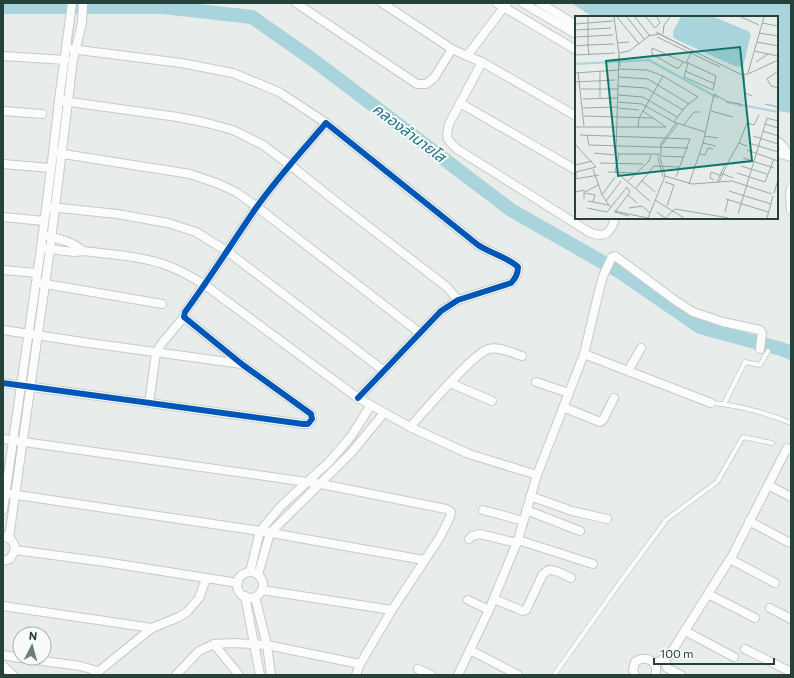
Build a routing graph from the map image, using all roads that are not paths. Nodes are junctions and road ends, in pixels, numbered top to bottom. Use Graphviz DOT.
graph roads {
  1 [pos="72,3"];
  2 [pos="83,3"];
  3 [pos="296,3"];
  4 [pos="382,3"];
  5 [pos="523,3"];
  6 [pos="540,3"];
  7 [pos="503,4"];
  8 [pos="575,24"];
  9 [pos="575,33"];
  10 [pos="66,49"];
  11 [pos="452,49"];
  12 [pos="575,49"];
  13 [pos="75,50"];
  14 [pos="3,56"];
  15 [pos="467,56"];
  16 [pos="65,60"];
  17 [pos="482,62"];
  18 [pos="59,100"];
  19 [pos="68,101"];
  20 [pos="460,103"];
  21 [pos="3,111"];
  22 [pos="42,114"];
  23 [pos="575,115"];
  24 [pos="326,123"];
  25 [pos="778,144"];
  26 [pos="57,153"];
  27 [pos="778,153"];
  28 [pos="790,157"];
  29 [pos="3,164"];
  30 [pos="290,165"];
  31 [pos="51,168"];
  32 [pos="575,169"];
  33 [pos="791,188"];
  34 [pos="791,200"];
  35 [pos="50,207"];
  36 [pos="256,207"];
  37 [pos="791,210"];
  38 [pos="3,217"];
  39 [pos="615,219"];
  40 [pos="44,221"];
  41 [pos="42,235"];
  42 [pos="52,237"];
  43 [pos="41,248"];
  44 [pos="50,249"];
  45 [pos="83,251"];
  46 [pos="228,252"];
  47 [pos="3,270"];
  48 [pos="37,273"];
  49 [pos="35,282"];
  50 [pos="44,284"];
  51 [pos="205,285"];
  52 [pos="458,300"];
  53 [pos="162,304"];
  54 [pos="184,317"];
  55 [pos="3,330"];
  56 [pos="420,332"];
  57 [pos="28,333"];
  58 [pos="37,334"];
  59 [pos="641,348"];
  60 [pos="763,350"];
  61 [pos="156,353"];
  62 [pos="584,354"];
  63 [pos="522,356"];
  64 [pos="243,365"];
  65 [pos="384,370"];
  66 [pos="628,371"];
  67 [pos="536,382"];
  68 [pos="3,383"];
  69 [pos="450,383"];
  70 [pos="20,384"];
  71 [pos="30,386"];
  72 [pos="569,393"];
  73 [pos="358,398"];
  74 [pos="614,398"];
  75 [pos="492,401"];
  76 [pos="149,403"];
  77 [pos="711,403"];
  78 [pos="724,404"];
  79 [pos="371,405"];
  80 [pos="563,407"];
  81 [pos="384,413"];
  82 [pos="791,423"];
  83 [pos="410,427"];
  84 [pos="3,439"];
  85 [pos="13,440"];
  86 [pos="23,441"];
  87 [pos="772,443"];
  88 [pos="791,450"];
  89 [pos="536,475"];
  90 [pos="306,482"];
  91 [pos="321,484"];
  92 [pos="768,485"];
  93 [pos="4,493"];
  94 [pos="15,495"];
  95 [pos="530,496"];
  96 [pos="791,497"];
  97 [pos="3,510"];
  98 [pos="483,510"];
  99 [pos="526,510"];
  100 [pos="607,519"];
  101 [pos="523,521"];
  102 [pos="750,521"];
  103 [pos="260,531"];
  104 [pos="580,531"];
  105 [pos="270,533"];
  106 [pos="6,537"];
  107 [pos="469,540"];
  108 [pos="518,542"];
  109 [pos="788,542"];
  110 [pos="15,550"];
  111 [pos="424,560"];
  112 [pos="730,560"];
  113 [pos="3,561"];
  114 [pos="593,564"];
  115 [pos="254,574"];
  116 [pos="571,578"];
  117 [pos="206,579"];
  118 [pos="238,583"];
  119 [pos="775,583"];
  120 [pos="262,590"];
  121 [pos="708,594"];
  122 [pos="244,596"];
  123 [pos="255,597"];
  124 [pos="494,599"];
  125 [pos="468,600"];
  126 [pos="3,606"];
  127 [pos="770,608"];
  128 [pos="392,610"];
  129 [pos="489,610"];
  130 [pos="755,618"];
  131 [pos="791,619"];
  132 [pos="152,628"];
  133 [pos="685,631"];
  134 [pos="214,644"];
  135 [pos="255,645"];
  136 [pos="267,645"];
  137 [pos="745,649"];
  138 [pos="470,650"];
  139 [pos="734,656"];
  140 [pos="665,658"];
  141 [pos="52,662"];
  142 [pos="360,664"];
  143 [pos="654,664"];
  144 [pos="3,666"];
  145 [pos="418,669"];
  146 [pos="791,672"];
  147 [pos="96,673"];
  148 [pos="13,675"];
  149 [pos="176,675"];
  150 [pos="239,675"];
  151 [pos="260,675"];
  152 [pos="271,675"];
  153 [pos="356,675"];
  154 [pos="431,675"];
  155 [pos="458,675"];
  156 [pos="518,675"];
  157 [pos="554,675"];
  158 [pos="635,675"];
  159 [pos="654,675"];
  160 [pos="681,675"];
  1 -- 10 [label="street"];
  2 -- 13 [label="street"];
  3 -- 11 [label="street"];
  4 -- 11 [label="street"];
  5 -- 9 [label="street"];
  6 -- 8 [label="street"];
  7 -- 12 [label="street"];
  7 -- 15 [label="street"];
  10 -- 13 [label="street"];
  10 -- 16 [label="street"];
  11 -- 15 [label="street"];
  13 -- 19 [label="street"];
  13 -- 24 [label="street"];
  14 -- 16 [label="street"];
  15 -- 17 [label="street"];
  16 -- 18 [label="street"];
  17 -- 20 [label="street"];
  17 -- 23 [label="street"];
  18 -- 19 [label="street"];
  18 -- 26 [label="street"];
  19 -- 26 [label="street"];
  19 -- 30 [label="street"];
  20 -- 32 [label="street"];
  20 -- 39 [label="street"];
  21 -- 22 [label="street"];
  24 -- 30 [label="street"];
  24 -- 52 [label="street"];
  25 -- 28 [label="street"];
  26 -- 31 [label="street"];
  26 -- 35 [label="street"];
  26 -- 36 [label="street"];
  27 -- 28 [label="street"];
  29 -- 31 [label="street"];
  30 -- 36 [label="street"];
  30 -- 52 [label="street"];
  31 -- 35 [label="street"];
  33 -- 34 [label="street"];
  34 -- 37 [label="street"];
  35 -- 40 [label="street"];
  35 -- 42 [label="street"];
  35 -- 46 [label="street"];
  36 -- 46 [label="street"];
  36 -- 56 [label="street"];
  38 -- 40 [label="street"];
  40 -- 41 [label="street"];
  41 -- 42 [label="street"];
  41 -- 43 [label="street"];
  42 -- 44 [label="street"];
  42 -- 45 [label="street"];
  43 -- 44 [label="street"];
  43 -- 48 [label="street"];
  44 -- 45 [label="street"];
  44 -- 50 [label="street"];
  45 -- 51 [label="street"];
  46 -- 51 [label="street"];
  46 -- 65 [label="street"];
  47 -- 48 [label="street"];
  48 -- 49 [label="street"];
  49 -- 50 [label="street"];
  49 -- 57 [label="street"];
  50 -- 53 [label="street"];
  50 -- 58 [label="street"];
  51 -- 54 [label="street"];
  51 -- 73 [label="street"];
  52 -- 56 [label="street"];
  54 -- 61 [label="street"];
  54 -- 64 [label="street"];
  55 -- 57 [label="street"];
  56 -- 65 [label="street"];
  57 -- 58 [label="street"];
  57 -- 70 [label="street"];
  58 -- 61 [label="street"];
  58 -- 71 [label="street"];
  59 -- 66 [label="street"];
  60 -- 62 [label="street"];
  60 -- 78 [label="lane"];
  61 -- 64 [label="street"];
  61 -- 76 [label="street"];
  62 -- 66 [label="street"];
  62 -- 72 [label="street"];
  63 -- 69 [label="street"];
  64 -- 76 [label="street"];
  65 -- 73 [label="street"];
  66 -- 77 [label="street"];
  67 -- 72 [label="street"];
  68 -- 70 [label="street"];
  69 -- 75 [label="street"];
  69 -- 83 [label="street"];
  70 -- 71 [label="street"];
  70 -- 85 [label="street"];
  71 -- 76 [label="street"];
  71 -- 86 [label="street"];
  72 -- 80 [label="street"];
  73 -- 79 [label="street"];
  74 -- 80 [label="street"];
  77 -- 78 [label="lane"];
  78 -- 82 [label="lane"];
  79 -- 81 [label="street"];
  79 -- 90 [label="street"];
  80 -- 89 [label="street"];
  81 -- 83 [label="street"];
  81 -- 91 [label="street"];
  83 -- 89 [label="street"];
  84 -- 85 [label="street"];
  85 -- 86 [label="street"];
  85 -- 93 [label="street"];
  86 -- 90 [label="street"];
  86 -- 94 [label="street"];
  87 -- 157 [label="lane"];
  88 -- 92 [label="street"];
  89 -- 95 [label="street"];
  90 -- 91 [label="street"];
  90 -- 103 [label="street"];
  91 -- 105 [label="street"];
  91 -- 111 [label="street"];
  92 -- 96 [label="street"];
  92 -- 102 [label="street"];
  93 -- 94 [label="street"];
  93 -- 97 [label="street"];
  94 -- 103 [label="street"];
  94 -- 106 [label="street"];
  95 -- 99 [label="street"];
  95 -- 100 [label="street"];
  98 -- 101 [label="street"];
  99 -- 101 [label="street"];
  99 -- 104 [label="street"];
  101 -- 108 [label="street"];
  102 -- 109 [label="street"];
  102 -- 112 [label="street"];
  103 -- 105 [label="street"];
  103 -- 115 [label="street"];
  105 -- 111 [label="street"];
  105 -- 115 [label="street"];
  106 -- 110 [label="street"];
  107 -- 108 [label="street"];
  108 -- 114 [label="street"];
  108 -- 124 [label="street"];
  110 -- 113 [label="street"];
  110 -- 117 [label="street"];
  111 -- 128 [label="street"];
  112 -- 119 [label="street"];
  112 -- 121 [label="street"];
  115 -- 118 [label="street"];
  115 -- 120 [label="street"];
  116 -- 124 [label="street"];
  117 -- 118 [label="street"];
  117 -- 132 [label="street"];
  118 -- 122 [label="street"];
  120 -- 123 [label="street"];
  120 -- 128 [label="street"];
  121 -- 130 [label="street"];
  121 -- 133 [label="street"];
  122 -- 123 [label="street"];
  122 -- 135 [label="street"];
  123 -- 136 [label="street"];
  124 -- 129 [label="street"];
  125 -- 129 [label="street"];
  126 -- 132 [label="street"];
  127 -- 131 [label="street"];
  128 -- 142 [label="street"];
  129 -- 138 [label="street"];
  132 -- 147 [label="street"];
  133 -- 139 [label="street"];
  133 -- 140 [label="street"];
  134 -- 135 [label="street"];
  134 -- 149 [label="street"];
  134 -- 150 [label="street"];
  135 -- 136 [label="street"];
  135 -- 151 [label="street"];
  136 -- 142 [label="street"];
  136 -- 152 [label="street"];
  137 -- 146 [label="street"];
  138 -- 155 [label="street"];
  138 -- 156 [label="street"];
  140 -- 143 [label="street"];
  140 -- 160 [label="street"];
  141 -- 147 [label="street"];
  142 -- 153 [label="street"];
  143 -- 158 [label="street"];
  143 -- 159 [label="street"];
  144 -- 148 [label="street"];
  145 -- 154 [label="street"];
}
